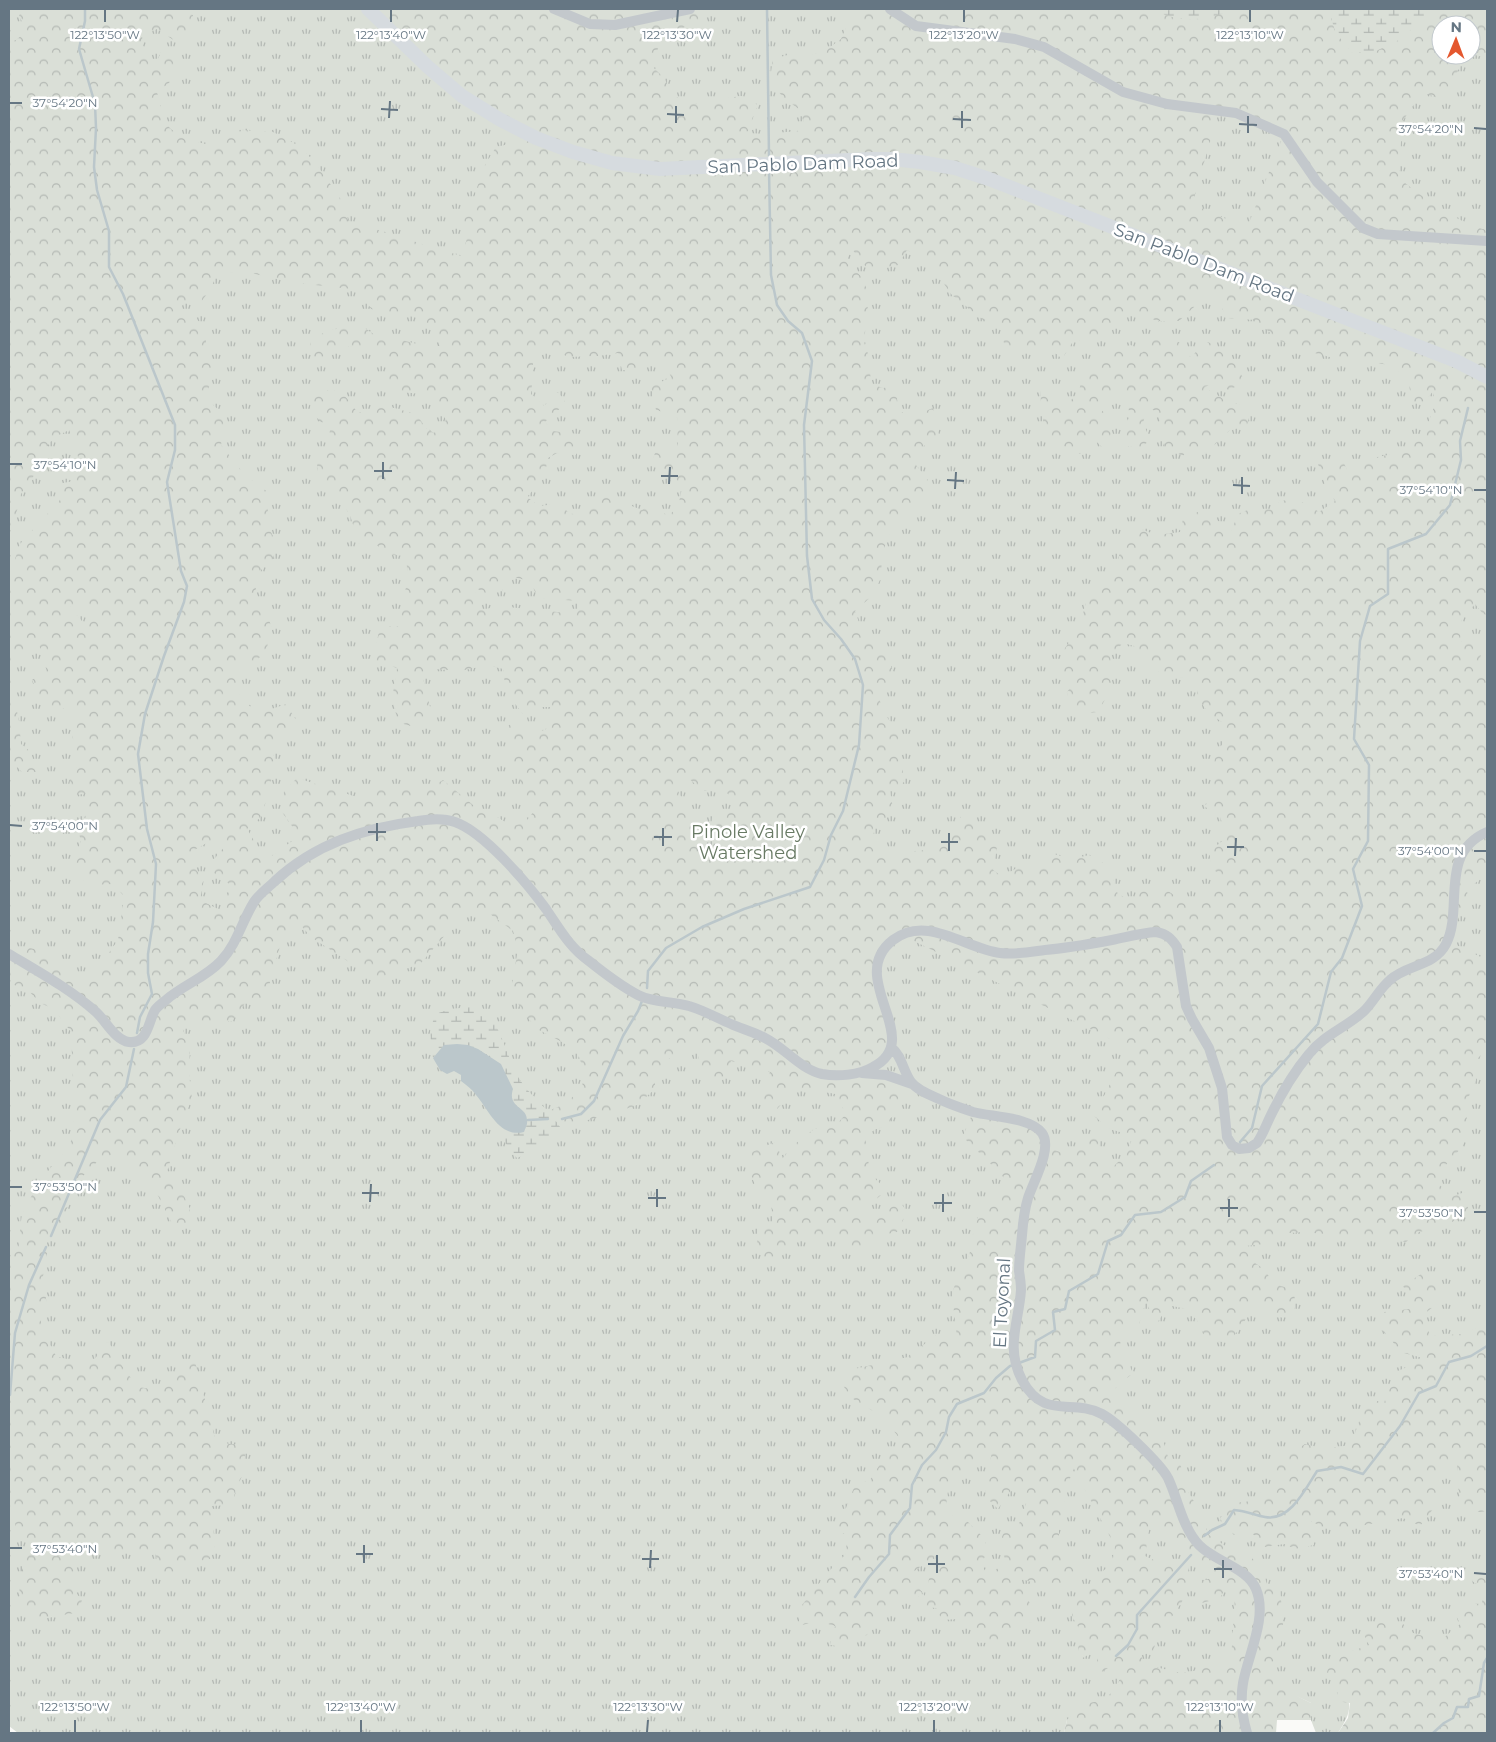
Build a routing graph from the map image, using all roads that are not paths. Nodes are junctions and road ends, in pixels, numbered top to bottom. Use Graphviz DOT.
graph roads {
  1 [pos="368,9"];
  2 [pos="554,9"];
  3 [pos="690,9"];
  4 [pos="890,9"];
  5 [pos="1487,241"];
  6 [pos="1487,377"];
  7 [pos="1487,832"];
  8 [pos="9,954"];
  9 [pos="891,1046"];
  10 [pos="857,1073"];
  11 [pos="912,1084"];
  12 [pos="1247,1733"];
  1 -- 6 [label="main road, San Pablo Dam Road"];
  2 -- 3 [label="street"];
  4 -- 5 [label="street"];
  7 -- 9 [label="street"];
  8 -- 10 [label="street"];
  9 -- 10 [label="street"];
  9 -- 11 [label="street"];
  10 -- 11 [label="street, El Toyonal"];
  11 -- 12 [label="street, El Toyonal"];
}
